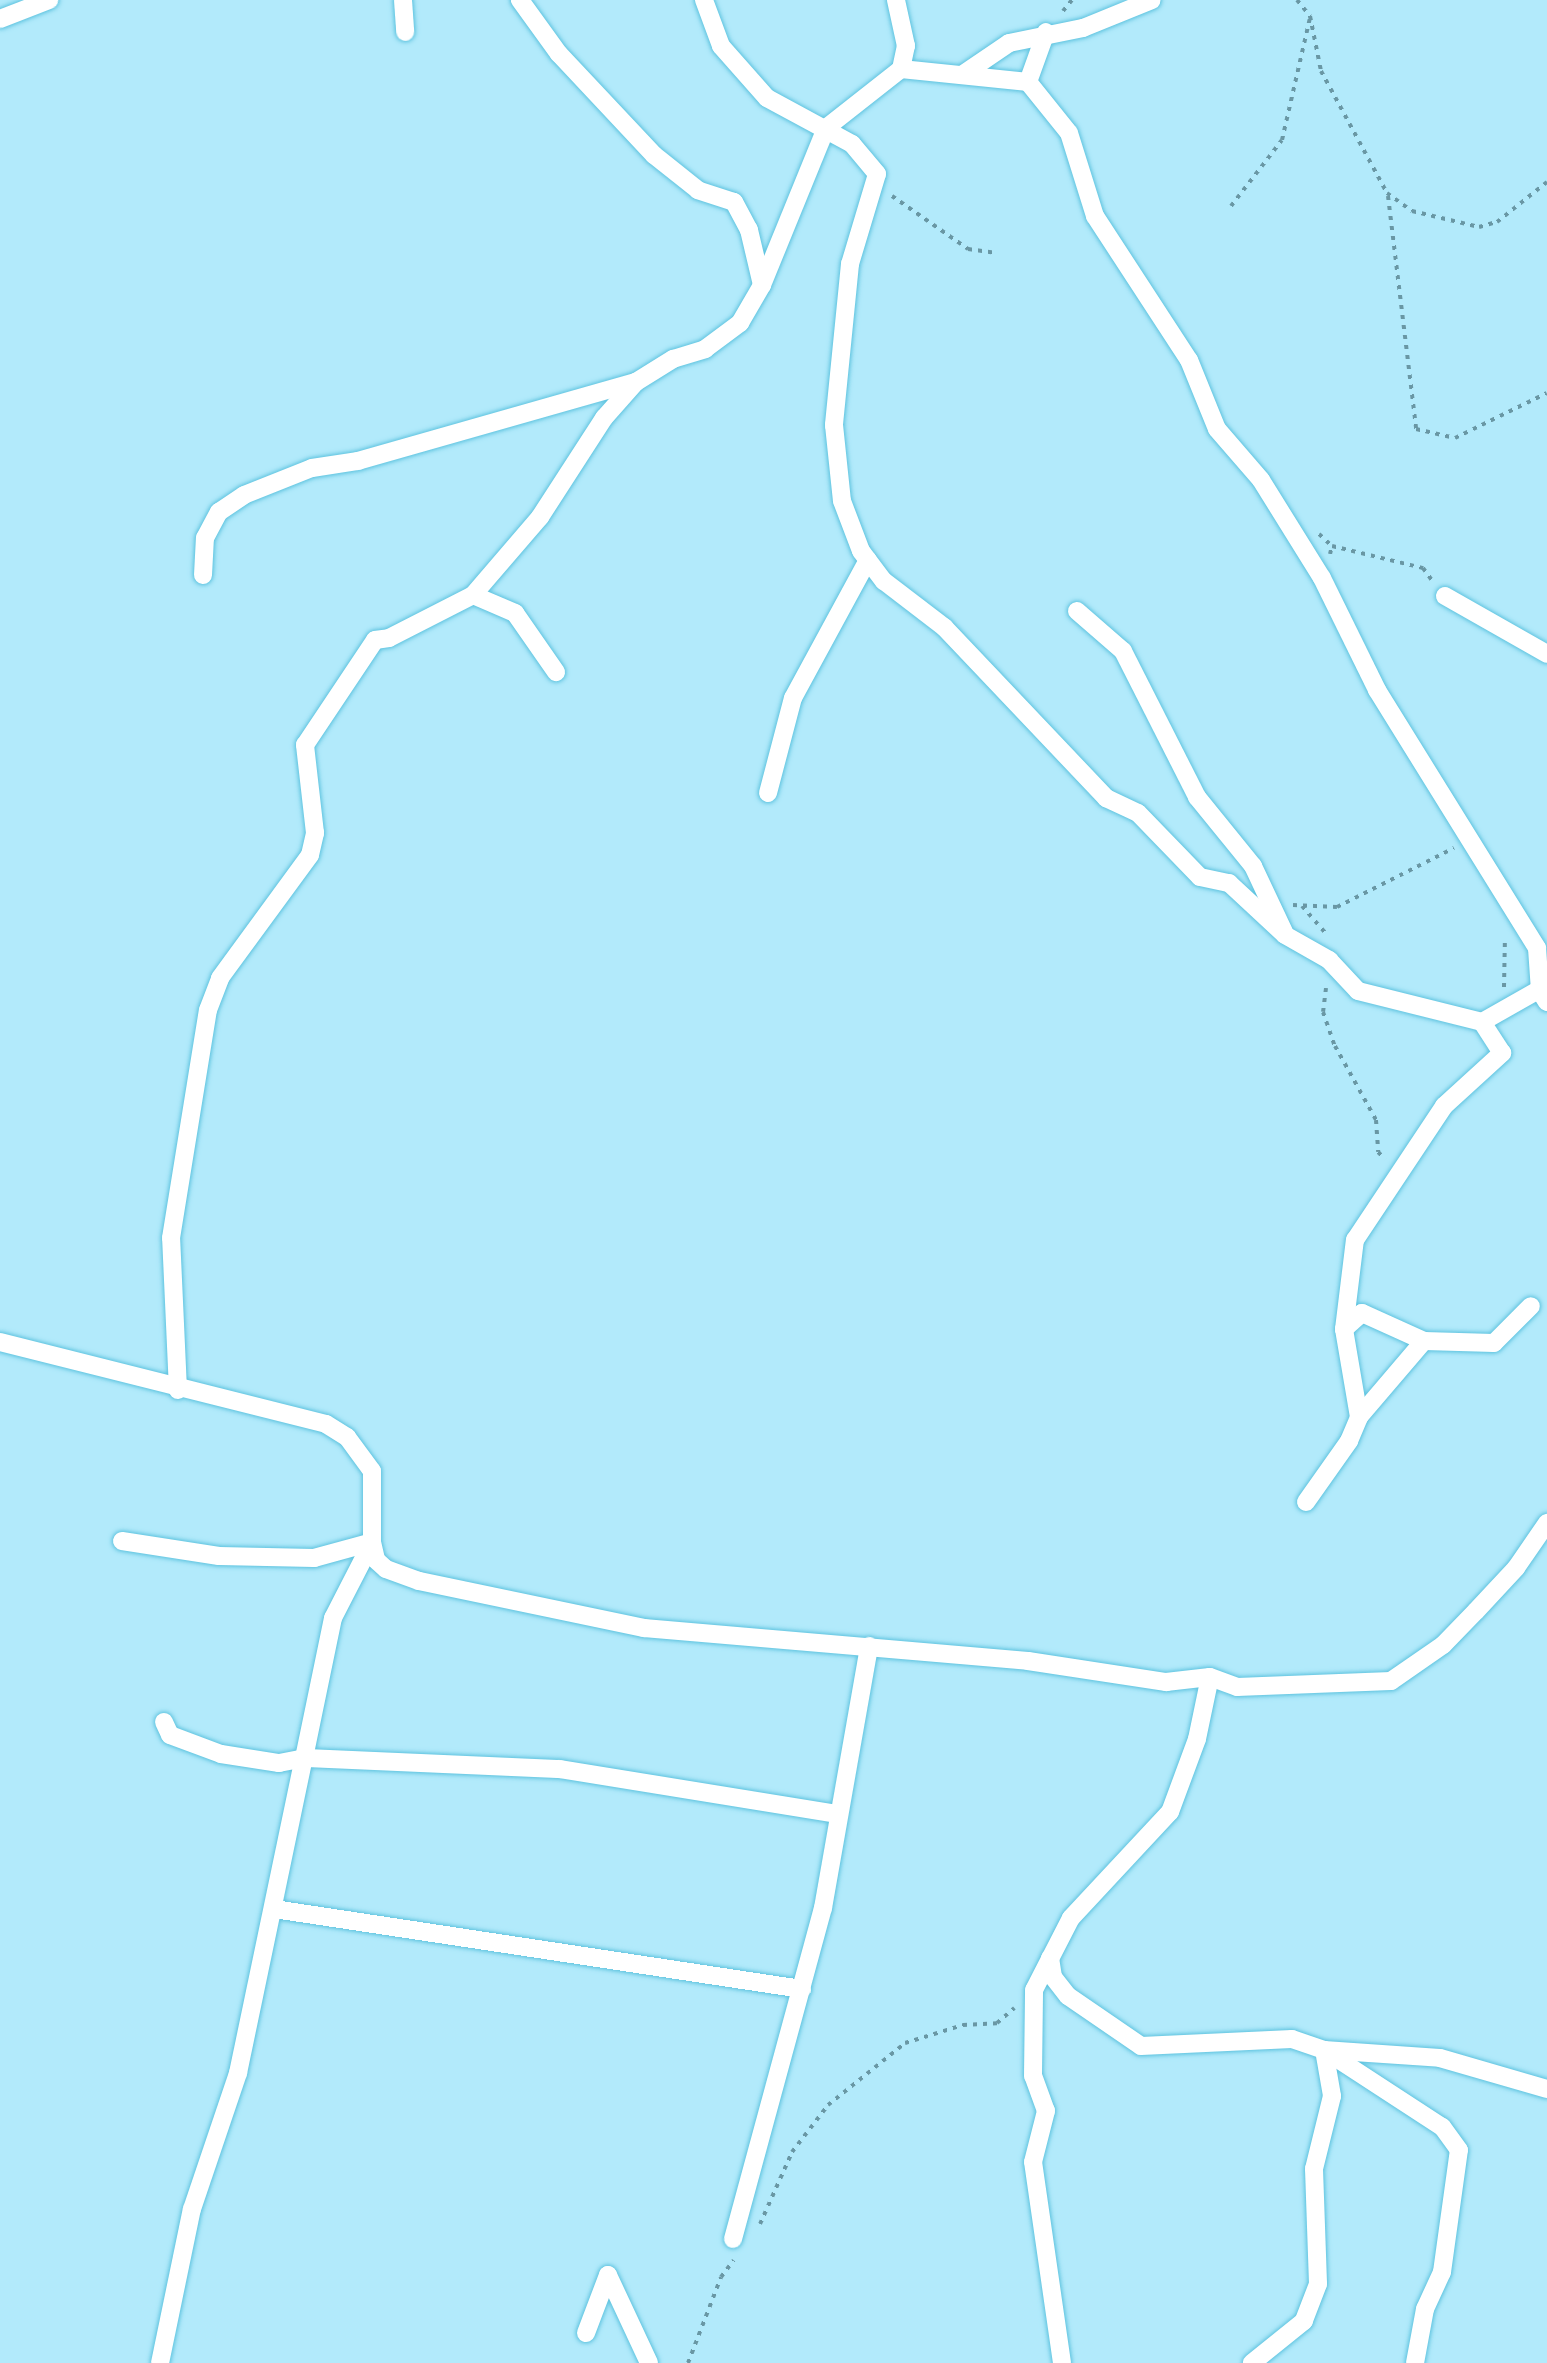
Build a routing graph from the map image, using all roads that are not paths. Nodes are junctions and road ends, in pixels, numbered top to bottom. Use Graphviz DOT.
graph roads {
  1 [pos="49,0"];
  2 [pos="403,0"];
  3 [pos="520,0"];
  4 [pos="704,0"];
  5 [pos="896,0"];
  6 [pos="1152,0"];
  7 [pos="0,19"];
  8 [pos="405,32"];
  9 [pos="1046,32"];
  10 [pos="901,69"];
  11 [pos="962,75"];
  12 [pos="1028,82"];
  13 [pos="826,128"];
  14 [pos="762,285"];
  15 [pos="636,382"];
  16 [pos="868,560"];
  17 [pos="203,575"];
  18 [pos="473,595"];
  19 [pos="1445,596"];
  20 [pos="1077,611"];
  21 [pos="1547,654"];
  22 [pos="556,672"];
  23 [pos="768,793"];
  24 [pos="1285,935"];
  25 [pos="1542,949"];
  26 [pos="1545,993"];
  27 [pos="1482,1022"];
  28 [pos="1348,1288"];
  29 [pos="1531,1306"];
  30 [pos="1362,1313"];
  31 [pos="1344,1329"];
  32 [pos="1424,1341"];
  33 [pos="0,1342"];
  34 [pos="178,1390"];
  35 [pos="1359,1417"];
  36 [pos="1306,1502"];
  37 [pos="1547,1523"];
  38 [pos="122,1541"];
  39 [pos="372,1542"];
  40 [pos="869,1646"];
  41 [pos="1210,1677"];
  42 [pos="164,1722"];
  43 [pos="304,1758"];
  44 [pos="838,1814"];
  45 [pos="274,1909"];
  46 [pos="1050,1958"];
  47 [pos="802,1989"];
  48 [pos="1324,2050"];
  49 [pos="1547,2089"];
  50 [pos="738,2245"];
  51 [pos="586,2333"];
  52 [pos="160,2363"];
  53 [pos="649,2363"];
  54 [pos="1062,2363"];
  55 [pos="1252,2363"];
  56 [pos="1415,2363"];
  1 -- 7 [label="street"];
  2 -- 8 [label="street"];
  3 -- 14 [label="street"];
  4 -- 13 [label="street"];
  5 -- 10 [label="street"];
  6 -- 9 [label="street"];
  9 -- 11 [label="street"];
  9 -- 12 [label="street"];
  10 -- 11 [label="street"];
  10 -- 13 [label="street"];
  11 -- 12 [label="street"];
  12 -- 25 [label="street"];
  13 -- 14 [label="street"];
  13 -- 16 [label="street"];
  14 -- 15 [label="street"];
  15 -- 17 [label="street"];
  15 -- 18 [label="street"];
  16 -- 23 [label="street"];
  16 -- 24 [label="street"];
  18 -- 22 [label="street"];
  18 -- 34 [label="street"];
  19 -- 21 [label="street"];
  20 -- 24 [label="street"];
  24 -- 27 [label="street"];
  25 -- 26 [label="street"];
  26 -- 27 [label="street"];
  27 -- 28 [label="street"];
  28 -- 30 [label="street"];
  28 -- 31 [label="street"];
  29 -- 32 [label="street"];
  30 -- 31 [label="street"];
  30 -- 32 [label="street"];
  31 -- 35 [label="street"];
  32 -- 35 [label="street"];
  33 -- 34 [label="street"];
  34 -- 39 [label="street"];
  35 -- 36 [label="street"];
  37 -- 41 [label="street"];
  38 -- 39 [label="street"];
  39 -- 40 [label="street"];
  39 -- 43 [label="street"];
  40 -- 41 [label="street"];
  40 -- 44 [label="street"];
  41 -- 46 [label="street"];
  42 -- 43 [label="street"];
  43 -- 44 [label="street"];
  43 -- 45 [label="street"];
  44 -- 47 [label="street"];
  45 -- 47 [label="street"];
  45 -- 52 [label="street"];
  46 -- 48 [label="street"];
  46 -- 54 [label="street"];
  47 -- 50 [label="street"];
  48 -- 49 [label="street"];
  48 -- 55 [label="street"];
  48 -- 56 [label="street"];
  51 -- 53 [label="street"];
}
